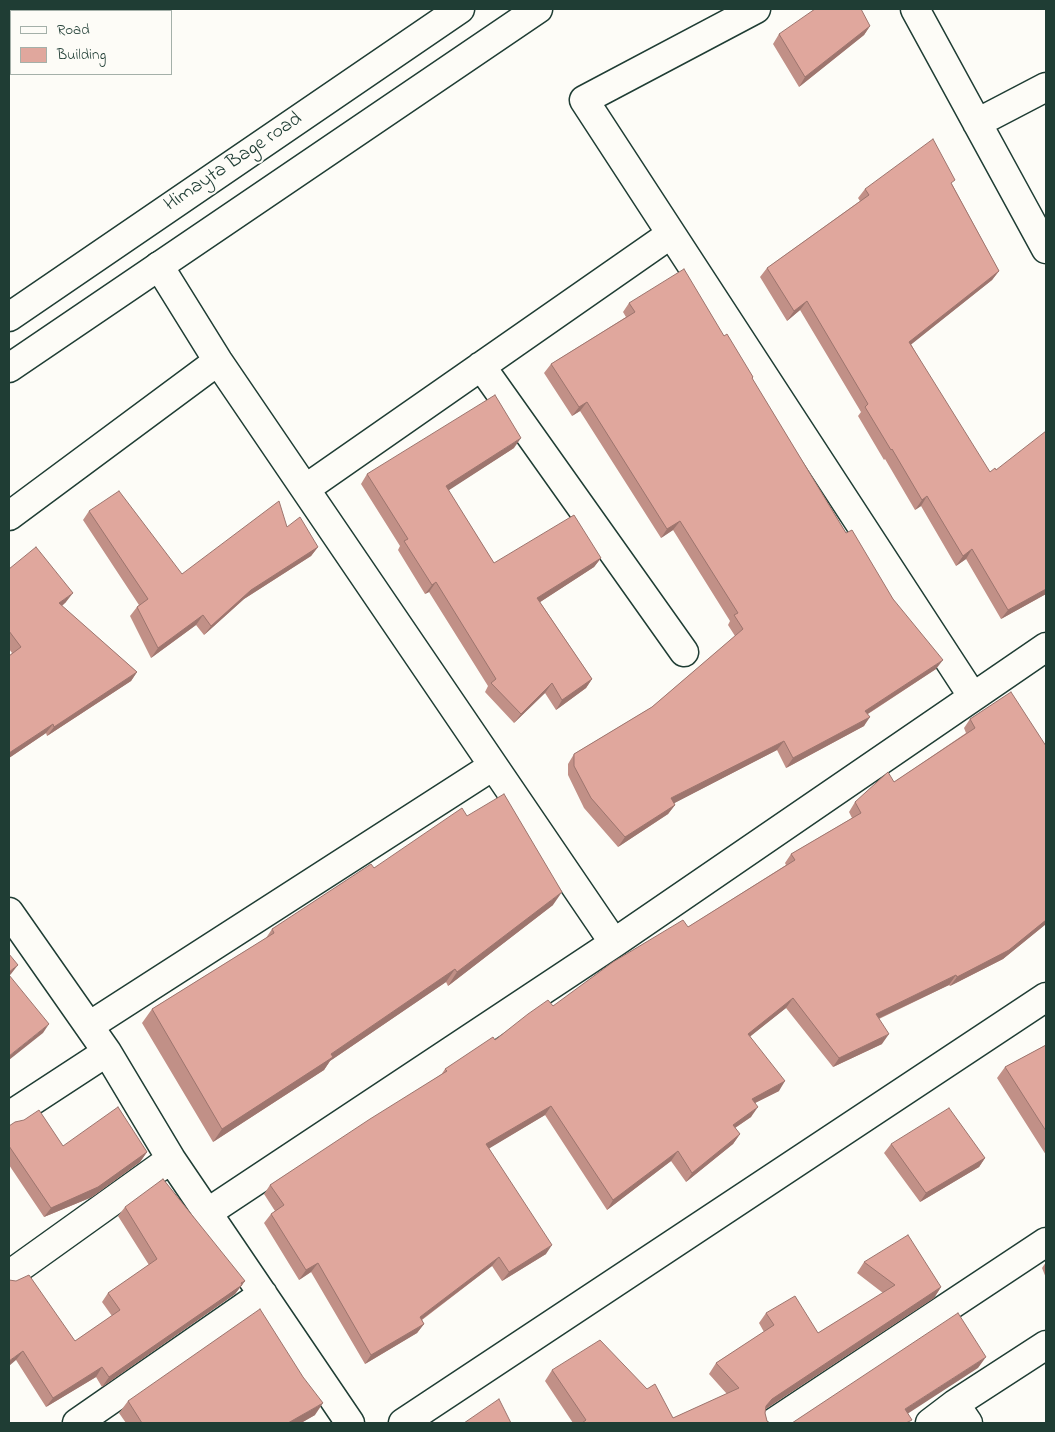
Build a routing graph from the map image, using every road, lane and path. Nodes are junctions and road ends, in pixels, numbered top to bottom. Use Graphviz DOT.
graph roads {
  1 [pos="538,9"];
  2 [pos="756,9"];
  3 [pos="915,9"];
  4 [pos="450,11"];
  5 [pos="1046,87"];
  6 [pos="977,123"];
  7 [pos="671,234"];
  8 [pos="1046,248"];
  9 [pos="159,266"];
  10 [pos="9,317"];
  11 [pos="218,361"];
  12 [pos="481,366"];
  13 [pos="9,368"];
  14 [pos="305,489"];
  15 [pos="9,516"];
  16 [pos="1046,648"];
  17 [pos="684,652"];
  18 [pos="973,697"];
  19 [pos="493,766"];
  20 [pos="9,912"];
  21 [pos="614,943"];
  22 [pos="1046,997"];
  23 [pos="89,1026"];
  24 [pos="107,1052"];
  25 [pos="9,1116"];
  26 [pos="171,1159"];
  27 [pos="207,1212"];
  28 [pos="1046,1242"];
  29 [pos="9,1275"];
  30 [pos="263,1294"];
  31 [pos="1046,1345"];
  32 [pos="962,1414"];
  33 [pos="77,1423"];
  34 [pos="350,1423"];
  35 [pos="403,1423"];
  36 [pos="773,1423"];
  37 [pos="930,1423"];
  1 -- 9 [label="street"];
  2 -- 7 [label="street"];
  3 -- 6 [label="street"];
  4 -- 10 [label="street, Himayta Bage road"];
  5 -- 6 [label="street"];
  6 -- 8 [label="street"];
  7 -- 12 [label="street"];
  7 -- 18 [label="street"];
  9 -- 11 [label="street"];
  9 -- 13 [label="street"];
  11 -- 14 [label="street"];
  11 -- 15 [label="street"];
  12 -- 14 [label="street"];
  12 -- 17 [label="street"];
  14 -- 19 [label="street"];
  16 -- 18 [label="street"];
  18 -- 21 [label="street"];
  19 -- 21 [label="street"];
  19 -- 23 [label="street"];
  20 -- 23 [label="street"];
  21 -- 27 [label="street"];
  22 -- 35 [label="street"];
  23 -- 24 [label="street"];
  24 -- 25 [label="street"];
  24 -- 26 [label="street"];
  26 -- 27 [label="street"];
  26 -- 29 [label="street"];
  27 -- 30 [label="street"];
  28 -- 36 [label="street"];
  30 -- 33 [label="street"];
  30 -- 34 [label="street"];
  31 -- 32 [label="street"];
  32 -- 37 [label="street"];
}
